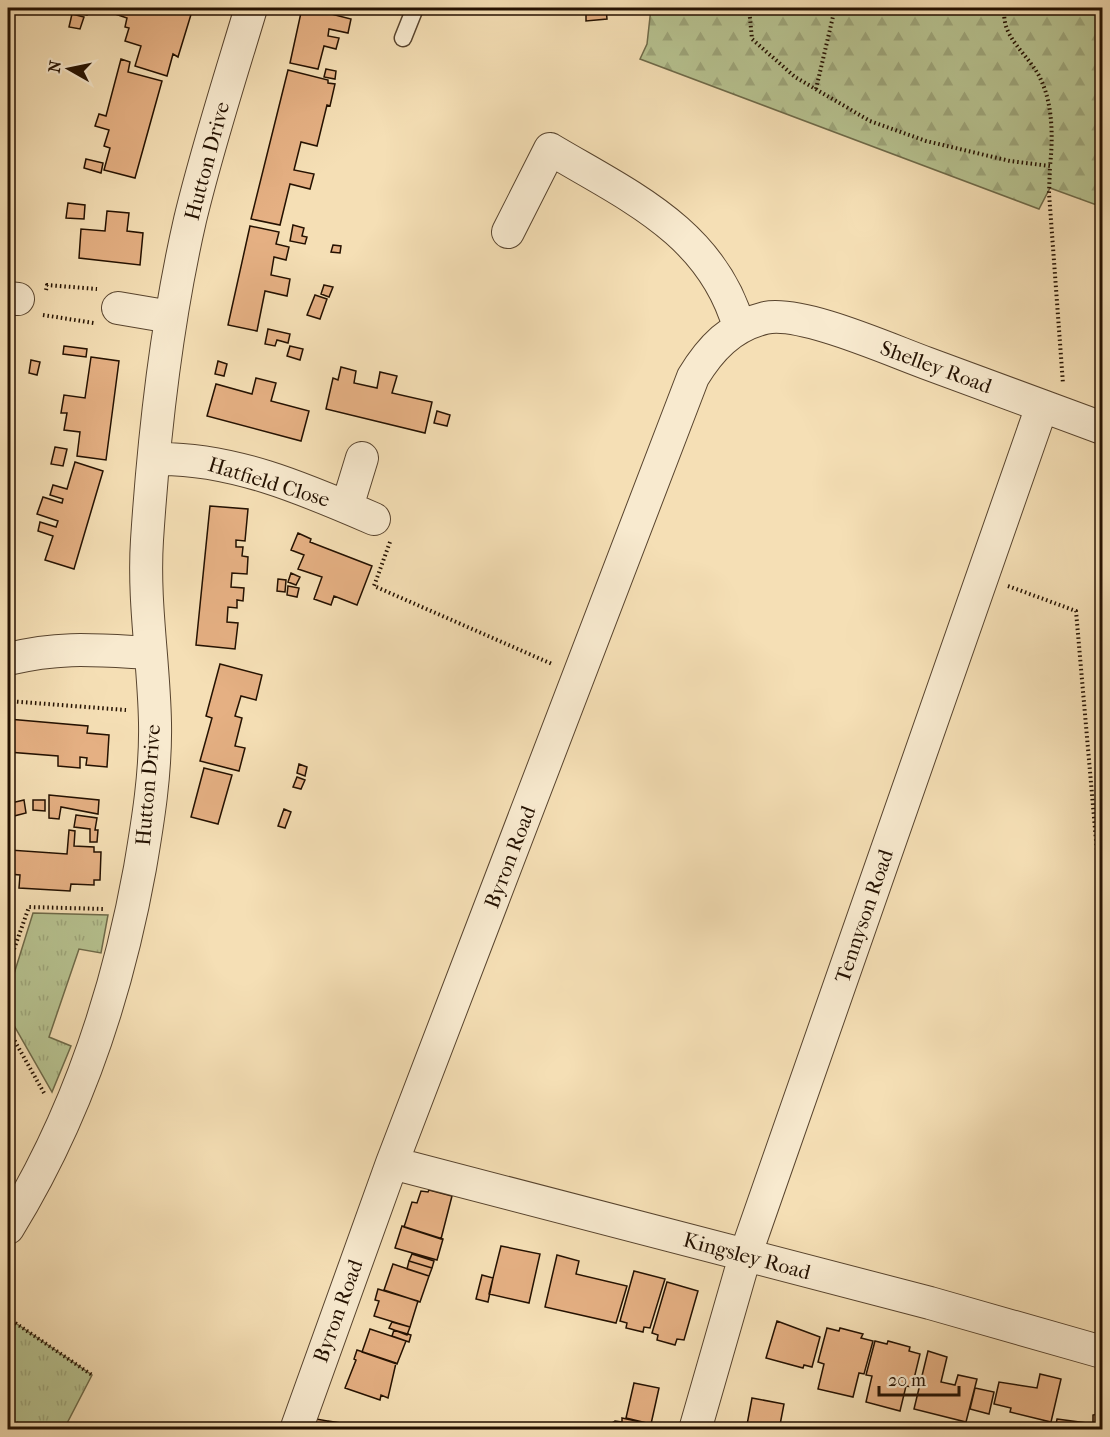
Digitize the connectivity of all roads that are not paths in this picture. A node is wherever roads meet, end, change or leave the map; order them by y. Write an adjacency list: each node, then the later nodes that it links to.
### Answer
1 (251, 8): 6 (street, Hutton Drive)
2 (415, 8): 3 (lane)
3 (403, 38)
4 (508, 232): 7 (street)
5 (114, 308): 6 (street)
6 (171, 317): 11 (street, Hutton Drive)
7 (753, 322): 8 (street, Shelley Road); 14 (street, Byron Road)
8 (1054, 410): 9 (street, Shelley Road); 16 (street, Tennyson Road)
9 (1102, 428)
10 (362, 458): 11 (street, Hatfield Close)
11 (154, 459): 12 (street, Hutton Drive)
12 (150, 653): 13 (street); 15 (street, Hutton Drive)
13 (8, 660)
14 (392, 1162): 16 (street, Kingsley Road); 18 (street, Byron Road)
15 (8, 1228)
16 (745, 1256): 17 (street, Kingsley Road); 19 (street, Tennyson Road)
17 (1102, 1352)
18 (296, 1430)
19 (695, 1430)

